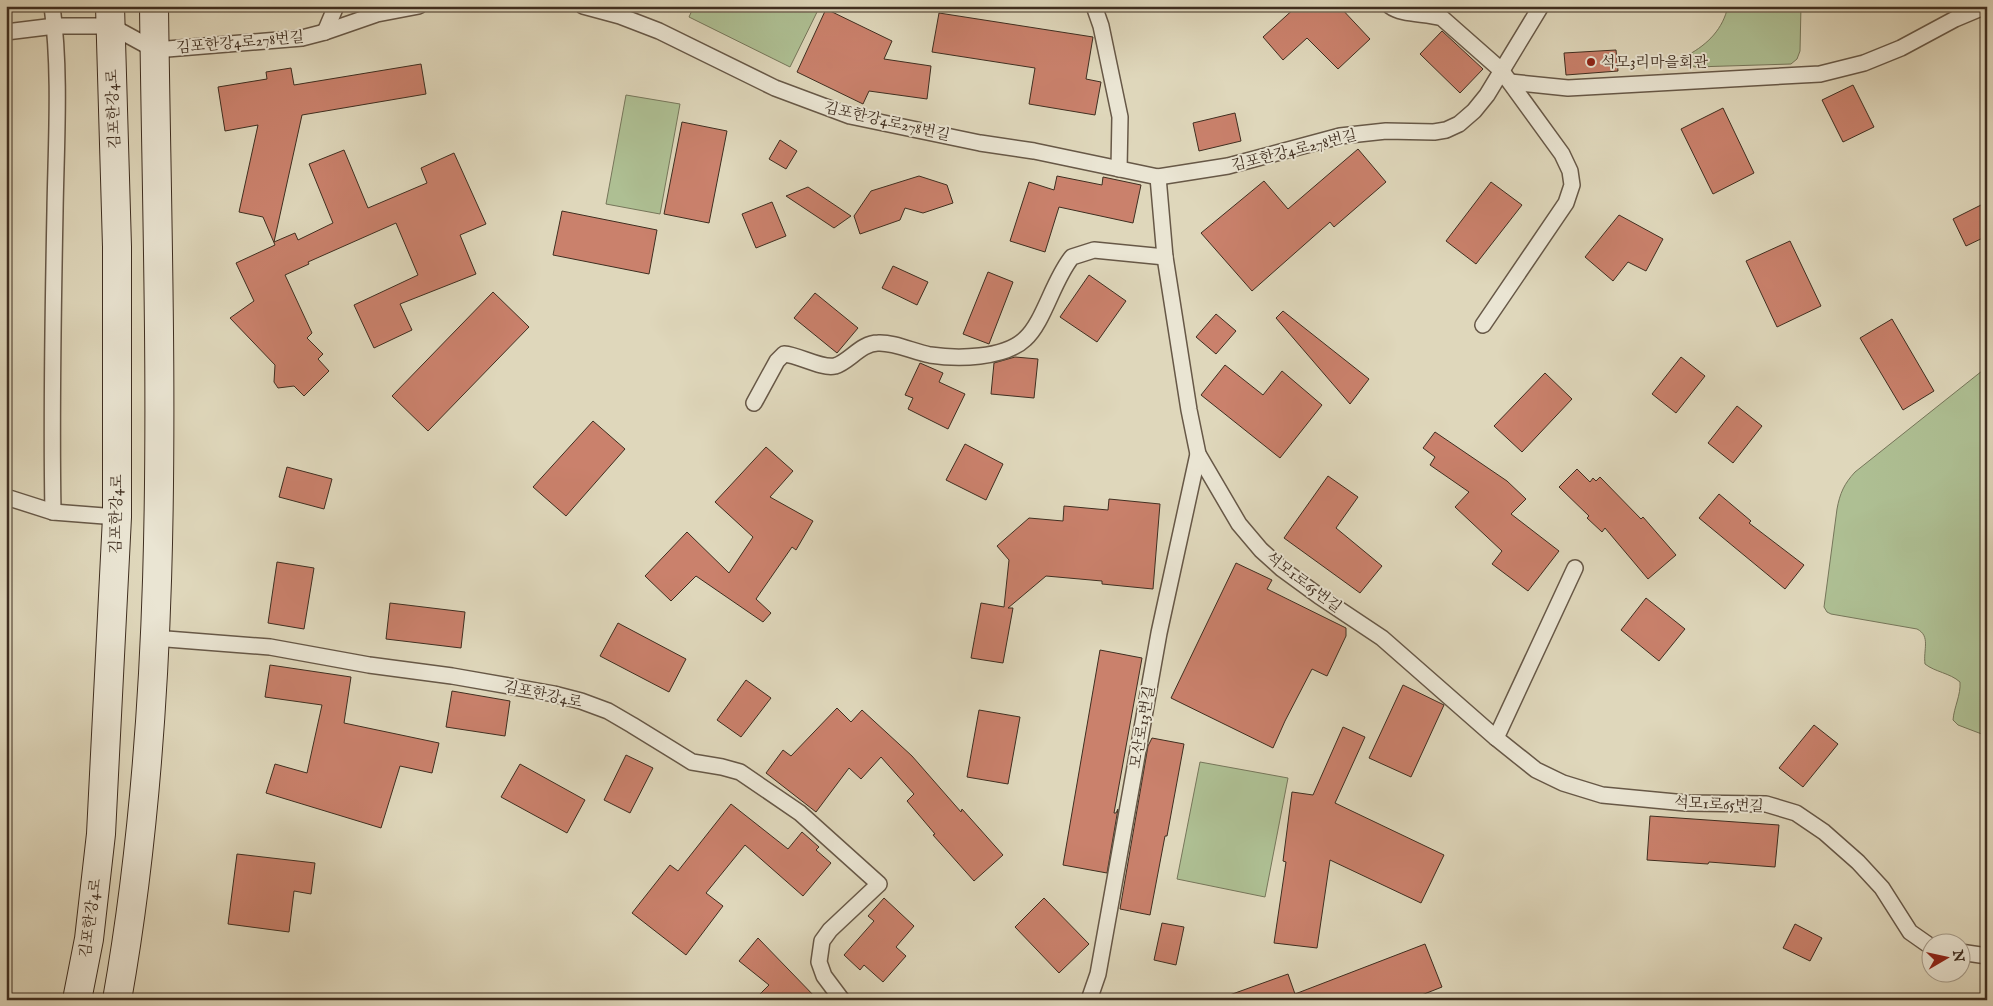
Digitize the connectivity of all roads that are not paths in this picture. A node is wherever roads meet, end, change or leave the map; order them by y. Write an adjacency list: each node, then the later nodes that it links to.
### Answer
1 (52, 6): 11 (lane)
2 (154, 6): 14 (street)
3 (336, 6): 13 (lane, 김포한강4로278번길)
4 (419, 6): 13 (lane, 김포한강4로278번길)
5 (583, 6): 16 (lane, 김포한강4로278번길)
6 (1094, 6): 16 (lane)
7 (1390, 6): 15 (lane)
8 (1542, 6): 15 (lane, 김포한강4로278번길)
9 (1986, 6): 15 (lane)
10 (110, 16): 11 (lane); 14 (lane); 24 (street, 김포한강4로)
11 (55, 26): 12 (lane); 23 (lane)
12 (6, 32)
13 (325, 32): 14 (lane, 김포한강4로278번길)
14 (155, 50): 26 (street)
15 (1506, 76): 17 (lane, 김포한강4로278번길); 19 (lane)
16 (1119, 169): 17 (lane, 김포한강4로278번길)
17 (1158, 177): 18 (lane, 석모1로65번길)
18 (1166, 257): 20 (lane); 21 (lane, 석모1로65번길)
19 (1483, 325)
20 (754, 403)
21 (1198, 454): 27 (lane, 석모1로65번길); 34 (lane, 모산로13번길)
22 (6, 497): 23 (lane)
23 (53, 512): 24 (lane)
24 (117, 517): 31 (street, 김포한강4로)
25 (1574, 568): 27 (lane)
26 (154, 638): 32 (street); 33 (lane, 김포한강4로)
27 (1496, 738): 28 (lane, 석모1로65번길)
28 (1920, 939)
29 (1970, 953): 30 (lane)
30 (1987, 956)
31 (77, 1000)
32 (117, 1000)
33 (842, 1000)
34 (1089, 1000)

